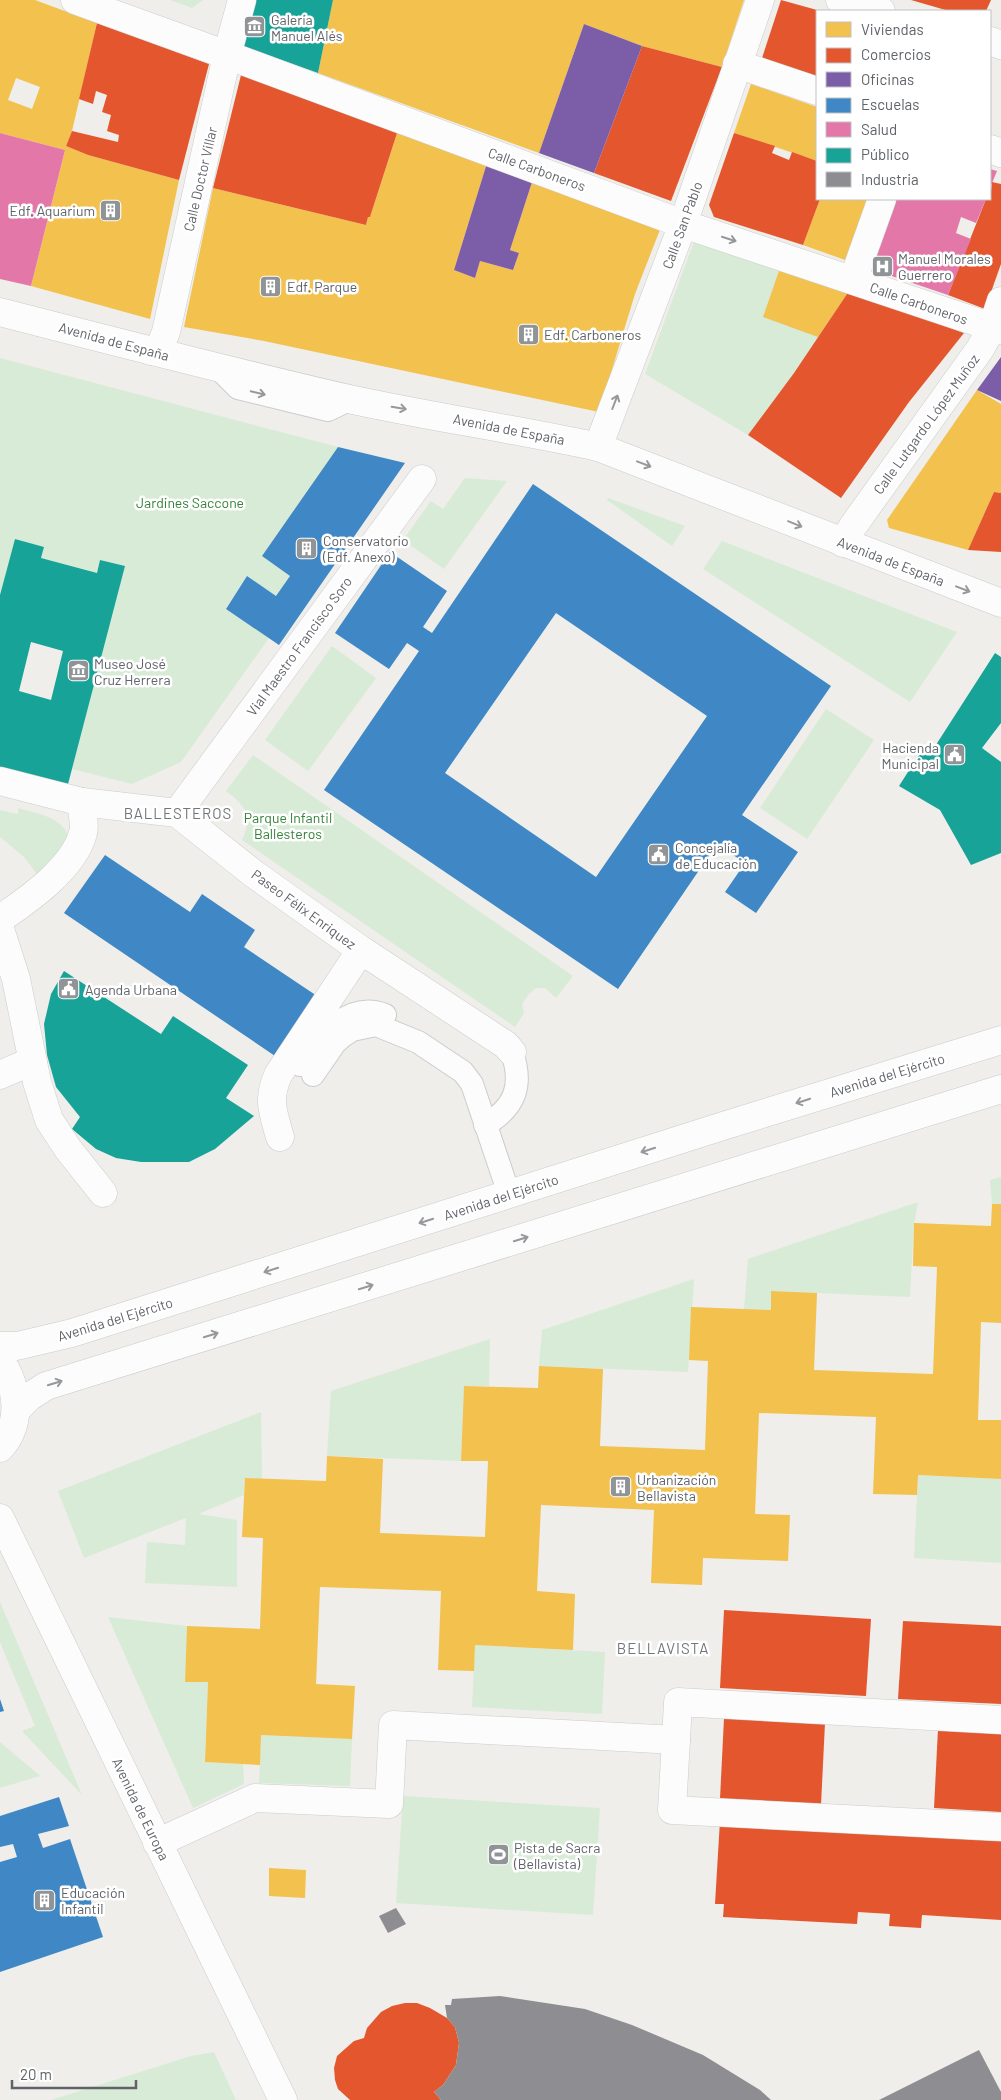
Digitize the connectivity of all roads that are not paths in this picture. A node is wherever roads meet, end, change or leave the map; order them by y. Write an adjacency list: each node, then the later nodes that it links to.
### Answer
1 (75, 0): 6 (street, Calle Carboneros)
2 (242, 0): 6 (street, Calle Doctor Villar)
3 (760, 0): 7 (street, Calle San Pablo)
4 (840, 0): 5 (street)
5 (877, 10)
6 (227, 55): 10 (street, Calle Carboneros); 15 (street, Calle Doctor Villar)
7 (737, 64): 8 (street); 10 (street, Calle San Pablo)
8 (816, 91)
9 (882, 200): 11 (street)
10 (683, 224): 11 (street, Calle Carboneros, one-way to 11); 16 (street, Calle San Pablo, one-way to 10)
11 (853, 280): 14 (street, Calle Carboneros)
12 (1001, 301): 14 (street, Calle Lutgardo López Muñoz)
13 (0, 312): 15 (street, Avenida de España)
14 (996, 329): 18 (street, Calle Lutgardo López Muñoz)
15 (151, 351): 16 (street, Avenida de España, one-way to 16)
16 (598, 448): 18 (street, Avenida de España, one-way to 18)
17 (422, 479): 22 (street, Vial Maestro Francisco Soro)
18 (843, 543): 19 (street, Avenida de España, one-way to 19)
19 (1001, 603)
20 (0, 781): 21 (street)
21 (82, 802): 22 (street); 23 (street)
22 (177, 813): 25 (street, Paseo Félix Enriquez)
23 (0, 919)
24 (0, 929): 28 (street)
25 (361, 950): 27 (street, Paseo Félix Enriquez); 33 (street)
26 (1001, 1040): 35 (street, Avenida del Ejército, one-way to 35)
27 (512, 1052): 32 (lane, Paseo Félix Enriquez)
28 (32, 1061): 30 (street); 34 (street)
29 (307, 1070): 32 (lane)
30 (0, 1075)
31 (1001, 1089): 38 (street, one-way to 31)
32 (485, 1124): 35 (lane)
33 (280, 1137)
34 (103, 1193)
35 (509, 1194): 36 (street, Avenida del Ejército, one-way to 36)
36 (0, 1346)
37 (0, 1360): 38 (street)
38 (16, 1410): 39 (street)
39 (1, 1449)
40 (0, 1518): 44 (street, Avenida de Europa)
41 (1001, 1720): 42 (street)
42 (676, 1740): 43 (street); 44 (street)
43 (1001, 1827)
44 (157, 1843): 45 (street, Avenida de Europa)
45 (283, 2100)

